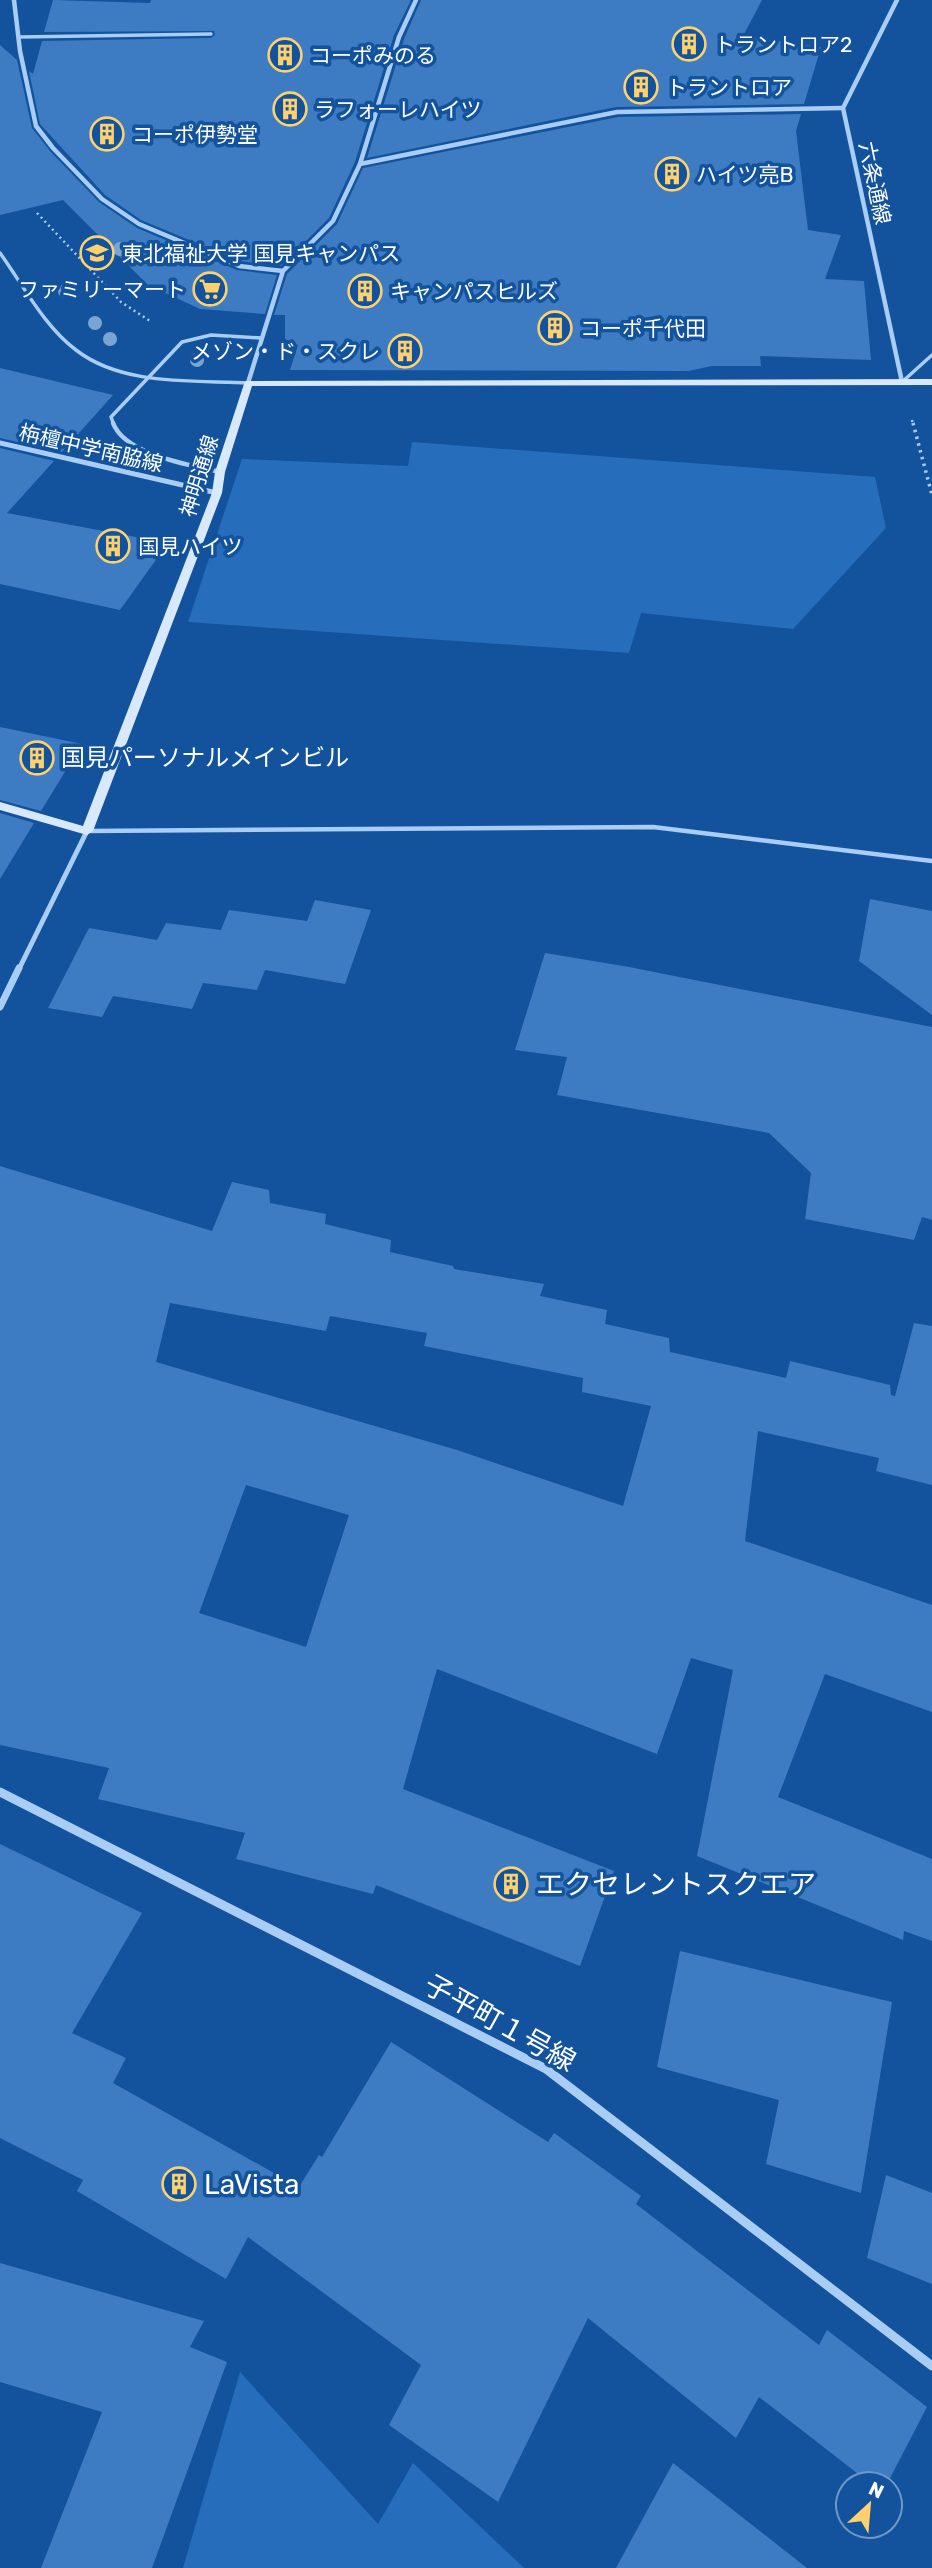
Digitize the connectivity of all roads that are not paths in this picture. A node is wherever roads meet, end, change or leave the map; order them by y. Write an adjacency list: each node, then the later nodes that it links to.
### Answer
1 (14, 0): 5 (street)
2 (416, 0): 7 (street, 神明通線)
3 (897, 0): 6 (street)
4 (211, 34): 5 (lane)
5 (19, 37): 9 (street)
6 (843, 108): 7 (street); 13 (street, 六条通線)
7 (360, 164): 9 (street, 神明通線)
8 (0, 253): 12 (lane)
9 (283, 271): 10 (street, 神明通線)
10 (261, 338): 12 (lane); 15 (street, 神明通線)
11 (932, 355): 13 (lane)
12 (148, 377): 15 (lane); 17 (lane)
13 (902, 382): 14 (street); 15 (street)
14 (932, 382)
15 (248, 383): 17 (street, 神明通線)
16 (0, 443): 18 (street, 栴檀中学南脇線)
17 (220, 472): 18 (street, 神明通線)
18 (216, 492): 20 (street, 神明通線)
19 (0, 806): 20 (street)
20 (87, 831): 21 (lane); 22 (street, 神明通線)
21 (932, 862)
22 (0, 1007)
23 (0, 1792): 24 (street, 子平町１号線)
24 (932, 2366)

